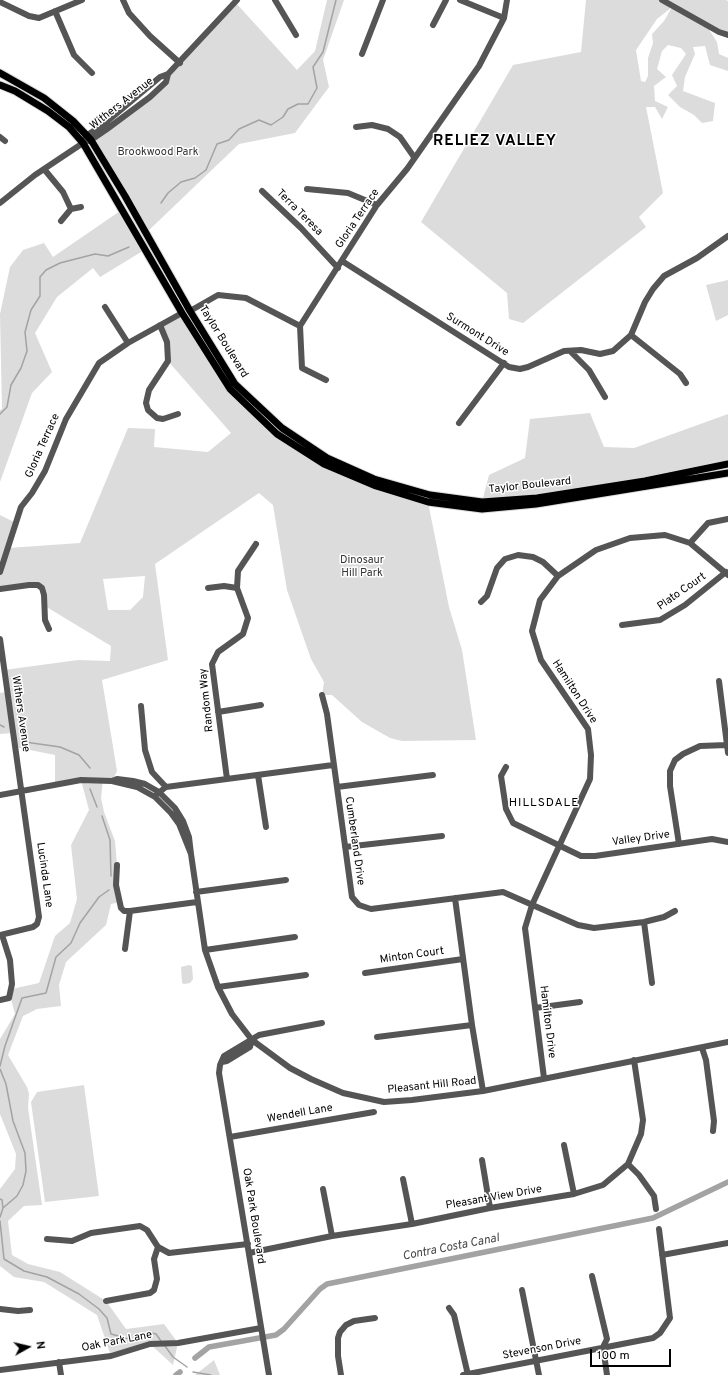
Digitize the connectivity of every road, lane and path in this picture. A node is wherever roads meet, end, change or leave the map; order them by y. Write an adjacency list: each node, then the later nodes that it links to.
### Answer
1 (82, 0): 11 (street)
2 (123, 0): 17 (street)
3 (237, 0): 17 (street, Withers Avenue)
4 (275, 0): 14 (street)
5 (383, 0): 16 (street)
6 (446, 0): 13 (street)
7 (460, 0): 12 (street)
8 (507, 0): 12 (street, Gloria Terrace)
9 (662, 0): 15 (street)
10 (1, 1): 11 (street)
11 (55, 11): 19 (street)
12 (504, 18): 24 (street, Gloria Terrace)
13 (434, 25)
14 (296, 35)
15 (728, 35)
16 (362, 54)
17 (180, 63): 22 (street, Withers Avenue)
18 (0, 73): 22 (main road, Taylor Boulevard)
19 (92, 73)
20 (0, 84): 23 (main road, Taylor Boulevard)
21 (356, 126): 24 (street)
22 (88, 138): 23 (street, Withers Avenue); 37 (main road, Taylor Boulevard)
23 (83, 143): 25 (street, Withers Avenue); 38 (main road, Taylor Boulevard)
24 (414, 157): 29 (street, Gloria Terrace)
25 (44, 169): 28 (street, Withers Avenue); 31 (street)
26 (307, 189): 29 (street)
27 (262, 191): 35 (street, Terra Teresa)
28 (0, 203)
29 (377, 205): 34 (street, Gloria Terrace)
30 (81, 207): 31 (street)
31 (71, 209): 32 (street)
32 (61, 221)
33 (728, 236): 41 (street, Surmont Drive)
34 (342, 261): 35 (street, Gloria Terrace); 44 (street, Surmont Drive)
35 (338, 268): 40 (street, Gloria Terrace)
36 (105, 307): 42 (street)
37 (190, 311): 40 (street); 50 (main road, Taylor Boulevard)
38 (182, 313): 39 (street, Gloria Terrace); 51 (main road, Taylor Boulevard)
39 (160, 326): 42 (street, Gloria Terrace); 48 (street)
40 (300, 326): 45 (street)
41 (631, 335): 43 (street, Surmont Drive); 46 (street)
42 (128, 343): 55 (street, Gloria Terrace)
43 (570, 351): 44 (street, Surmont Drive); 47 (street)
44 (504, 363): 49 (street)
45 (326, 380)
46 (686, 384)
47 (605, 397)
48 (178, 414)
49 (459, 423)
50 (728, 464)
51 (728, 473)
52 (728, 519): 53 (street)
53 (690, 543): 56 (street, Hamilton Drive); 57 (street, Hamilton Drive)
54 (256, 544): 59 (street, Random Way)
55 (0, 572)
56 (727, 573): 62 (street, Plato Court)
57 (558, 576): 61 (street); 86 (street, Hamilton Drive)
58 (208, 588): 59 (street)
59 (237, 588): 69 (street, Random Way)
60 (0, 589): 63 (street)
61 (481, 602)
62 (622, 625)
63 (49, 629)
64 (0, 640): 79 (street, Withers Avenue)
65 (719, 681): 70 (street)
66 (322, 695): 72 (street, Cumberland Drive)
67 (261, 705): 69 (street)
68 (141, 706): 77 (street)
69 (218, 712): 76 (street, Random Way)
70 (727, 745): 71 (street); 85 (street)
71 (728, 753)
72 (334, 765): 75 (street); 78 (street, Cumberland Drive)
73 (506, 767): 86 (street, Valley Drive)
74 (433, 774): 78 (street)
75 (258, 775): 76 (street); 82 (street)
76 (227, 780): 77 (street)
77 (166, 787): 80 (street)
78 (337, 787): 87 (street, Cumberland Drive)
79 (21, 790): 80 (street, Pleasant Hill Road); 81 (street, Pleasant Hill Road); 97 (street, Lucinda Lane)
80 (157, 794): 90 (street, Pleasant Hill Road)
81 (0, 795)
82 (266, 827)
83 (442, 836): 87 (street)
84 (728, 842): 85 (street, Valley Drive)
85 (679, 844): 86 (street, Valley Drive)
86 (558, 846): 93 (street, Hamilton Drive)
87 (345, 847): 91 (street, Cumberland Drive)
88 (117, 864): 95 (street)
89 (286, 880): 90 (street)
90 (196, 892): 92 (street, Pleasant Hill Road)
91 (455, 898): 93 (street, Cumberland Drive); 101 (street)
92 (197, 902): 95 (street); 100 (street, Pleasant Hill Road)
93 (532, 905): 96 (street, Cumberland Drive); 108 (street, Hamilton Drive)
94 (675, 910): 96 (street, Cumberland Drive)
95 (130, 911): 99 (street)
96 (644, 922): 104 (street)
97 (1, 935): 106 (street)
98 (295, 937): 100 (street)
99 (125, 949)
100 (205, 950): 105 (street, Pleasant Hill Road)
101 (463, 960): 102 (street, Minton Court); 110 (street)
102 (364, 973)
103 (306, 975): 105 (street)
104 (652, 983)
105 (218, 987): 112 (street, Pleasant Hill Road)
106 (0, 1000)
107 (580, 1002): 108 (street)
108 (535, 1008): 116 (street, Hamilton Drive)
109 (322, 1023): 112 (street)
110 (472, 1025): 111 (street); 117 (street)
111 (377, 1037)
112 (252, 1040): 117 (street, Pleasant Hill Road); 120 (street, Oak Park Boulevard)
113 (728, 1042): 114 (street, Pleasant Hill Road)
114 (702, 1048): 115 (street, Pleasant Hill Road); 119 (street)
115 (634, 1060): 116 (street, Pleasant Hill Road); 123 (street, Pleasant View Drive)
116 (544, 1078): 117 (street, Pleasant Hill Road)
117 (483, 1091)
118 (374, 1112): 120 (street, Wendell Lane)
119 (713, 1131)
120 (230, 1136): 134 (street, Oak Park Boulevard)
121 (564, 1145): 126 (street)
122 (482, 1160): 127 (street)
123 (628, 1164): 126 (street, Pleasant View Drive); 128 (street)
124 (403, 1179): 129 (street)
125 (323, 1189): 131 (street)
126 (574, 1194): 127 (street, Pleasant View Drive)
127 (490, 1208): 129 (street, Pleasant View Drive)
128 (656, 1209)
129 (412, 1224): 131 (street, Pleasant View Drive)
130 (659, 1229): 137 (street, Stevenson Drive)
131 (332, 1236): 136 (street, Pleasant View Drive)
132 (47, 1239): 135 (street)
133 (728, 1243): 137 (street)
134 (248, 1244): 135 (street); 136 (street, Oak Park Boulevard)
135 (158, 1247): 140 (street)
136 (249, 1252): 145 (street, Oak Park Boulevard)
137 (662, 1255): 146 (street, Stevenson Drive)
138 (592, 1276): 146 (street)
139 (522, 1290): 147 (street)
140 (106, 1301)
141 (449, 1308): 153 (street)
142 (0, 1309): 143 (street)
143 (30, 1310)
144 (375, 1318): 152 (street)
145 (262, 1331): 148 (street, Oak Park Lane); 151 (street, Oak Park Boulevard)
146 (602, 1347): 147 (street, Stevenson Drive); 155 (street)
147 (537, 1360): 153 (street, Stevenson Drive); 154 (street)
148 (59, 1362): 149 (street, Oak Park Lane); 150 (street)
149 (0, 1370)
150 (61, 1375)
151 (269, 1375)
152 (341, 1375)
153 (466, 1375)
154 (539, 1375)
155 (607, 1375)

